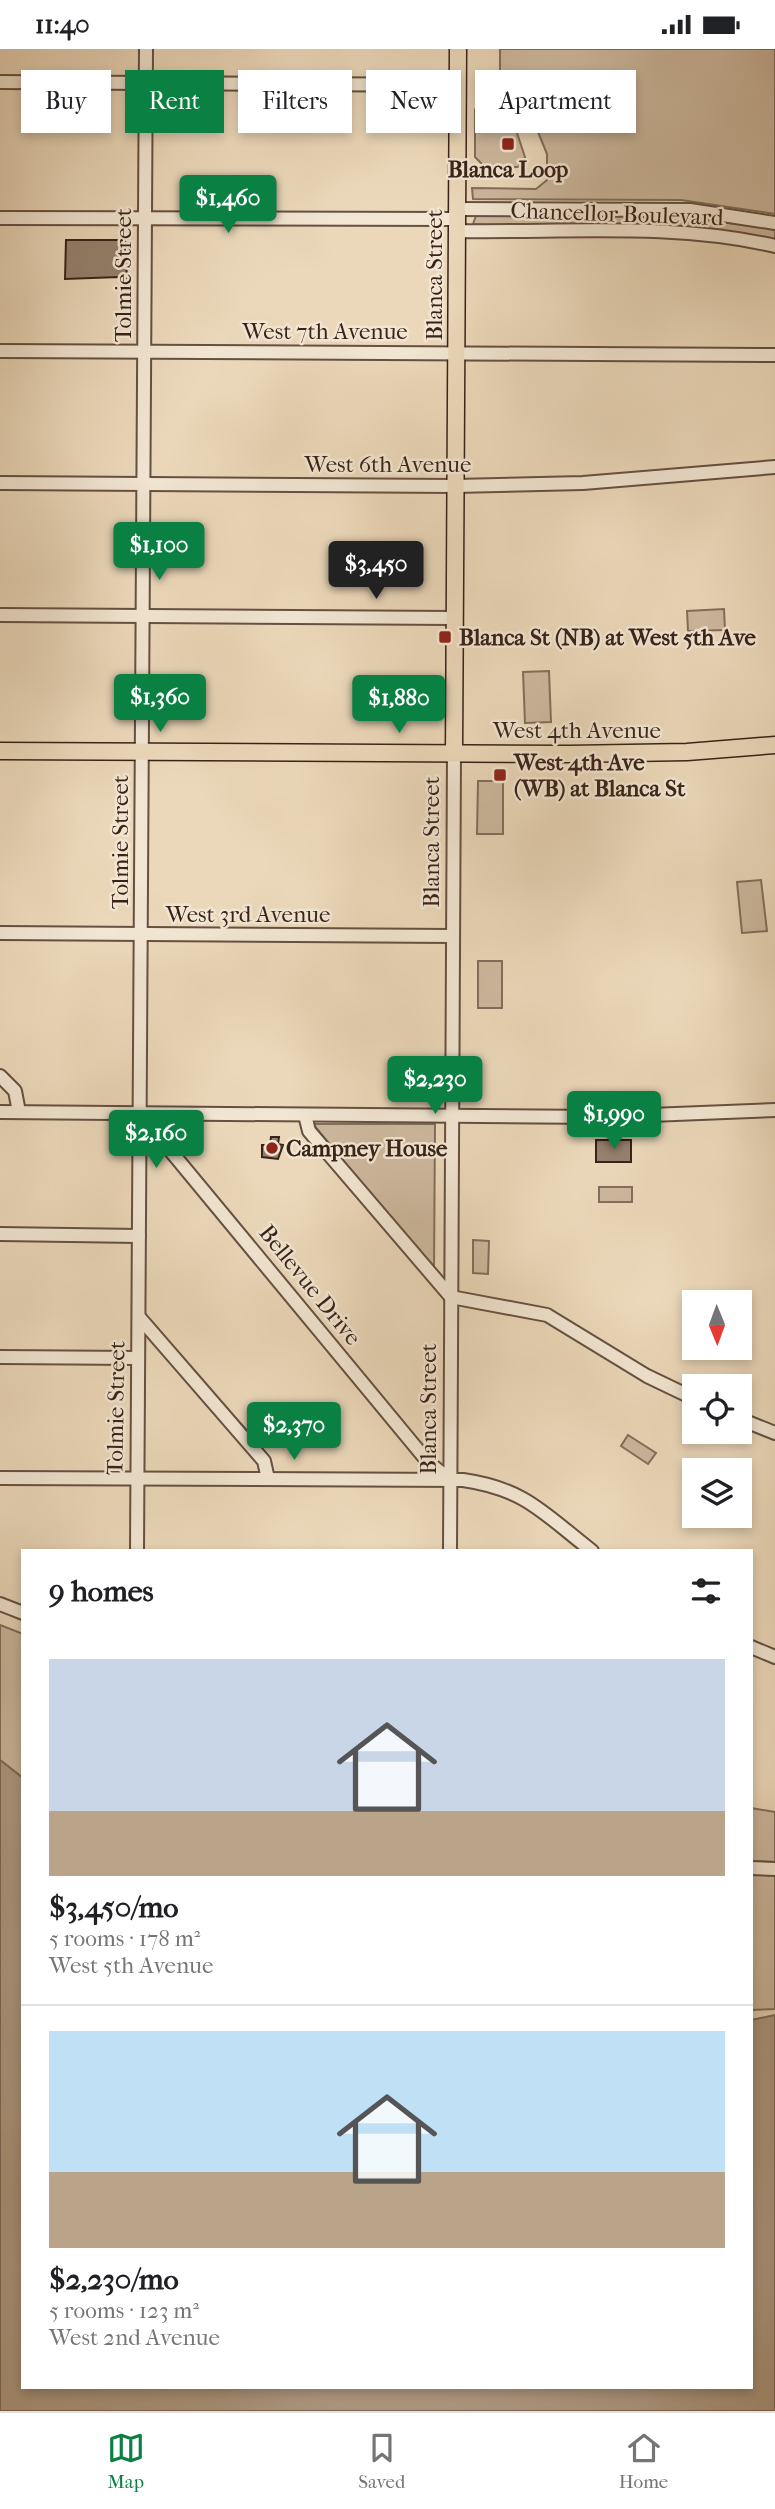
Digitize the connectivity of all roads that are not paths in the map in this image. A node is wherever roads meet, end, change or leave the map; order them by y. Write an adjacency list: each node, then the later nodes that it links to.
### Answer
1 (146, 49): 3 (street, Tolmie Street)
2 (458, 49): 4 (main road, Blanca Street)
3 (146, 70)
4 (457, 70)
5 (0, 82): 6 (street)
6 (125, 83)
7 (224, 84): 8 (street)
8 (366, 84)
9 (146, 133): 12 (street, Tolmie Street)
10 (457, 133): 13 (main road, Blanca Street)
11 (0, 218): 12 (street)
12 (145, 218): 13 (street); 17 (street, Tolmie Street)
13 (457, 220): 14 (street, Chancellor Boulevard); 15 (street, Chancellor Boulevard); 18 (main road, Blanca Street)
14 (775, 223)
15 (775, 246)
16 (0, 351): 17 (street, West 7th Avenue)
17 (144, 351): 18 (street, West 7th Avenue); 22 (street, Tolmie Street)
18 (456, 353): 19 (street, West 7th Avenue); 23 (main road, Blanca Street)
19 (775, 355)
20 (775, 467): 23 (street, West 6th Avenue)
21 (0, 483): 22 (street, West 6th Avenue)
22 (143, 484): 23 (street, West 6th Avenue); 25 (street, Tolmie Street)
23 (455, 486): 26 (main road, Blanca Street)
24 (0, 615): 25 (street)
25 (142, 616): 26 (street); 29 (street, Tolmie Street)
26 (454, 618): 30 (main road, Blanca Street)
27 (775, 745): 30 (main road, West 4th Avenue)
28 (0, 751): 29 (main road, West 4th Avenue)
29 (142, 753): 30 (main road, West 4th Avenue); 32 (street, Tolmie Street)
30 (454, 753): 33 (street, Blanca Street)
31 (0, 933): 32 (street, West 3rd Avenue)
32 (141, 934): 33 (street, West 3rd Avenue); 38 (street, Tolmie Street)
33 (453, 936): 40 (street, Blanca Street)
34 (0, 1076): 37 (street)
35 (775, 1110): 40 (street)
36 (0, 1112): 37 (street)
37 (19, 1112): 38 (street)
38 (140, 1114): 39 (street); 42 (street, Tolmie Street); 53 (street, Bellevue Drive)
39 (305, 1115): 40 (street); 43 (street)
40 (452, 1115): 43 (street, Blanca Street)
41 (0, 1234): 42 (street)
42 (139, 1235): 44 (street, Tolmie Street)
43 (451, 1297): 47 (street); 53 (street, Blanca Street)
44 (139, 1317): 46 (street, Tolmie Street); 52 (street)
45 (0, 1357): 46 (street)
46 (137, 1358): 51 (street, Tolmie Street)
47 (682, 1393)
48 (752, 1424): 49 (street)
49 (775, 1433)
50 (0, 1478): 51 (street)
51 (137, 1479): 52 (street); 54 (street, Tolmie Street)
52 (268, 1479): 53 (street)
53 (450, 1480): 55 (street, Blanca Street); 56 (street)
54 (136, 1549)
55 (450, 1549)
56 (589, 1549)
57 (0, 1604): 58 (street)
58 (21, 1612)
59 (753, 1648): 60 (street)
60 (775, 1657)
61 (753, 1868): 62 (street)
62 (775, 1869)

